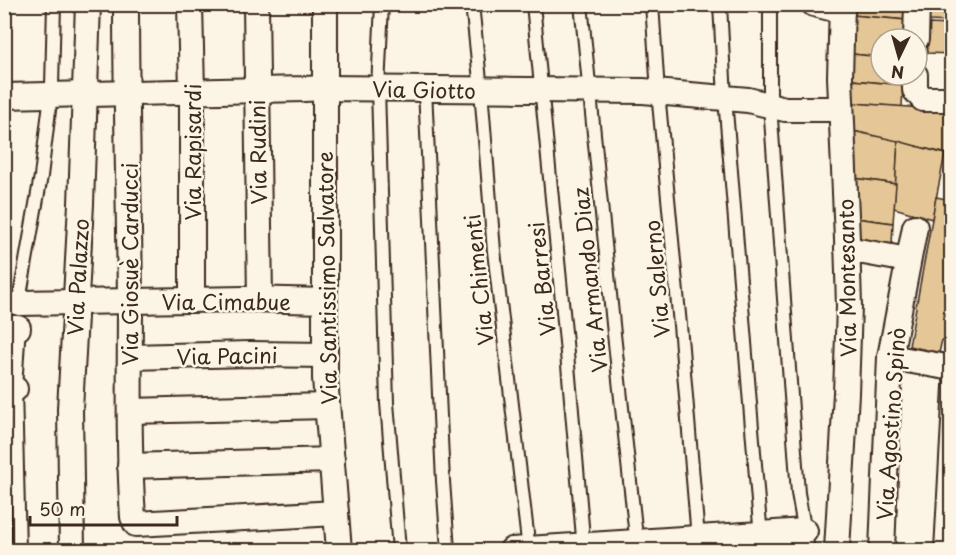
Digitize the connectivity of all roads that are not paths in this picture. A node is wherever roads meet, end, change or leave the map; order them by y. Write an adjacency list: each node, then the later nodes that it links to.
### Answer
1 (54, 4): 31 (lane)
2 (88, 4): 29 (street, Via Palazzo)
3 (126, 4): 28 (street, Via Giosuè Carducci)
4 (190, 4): 26 (street, Via Rapisardi)
5 (256, 4): 22 (street, Via Rudini)
6 (325, 4): 19 (street, Via Santissimo Salvatore)
7 (382, 4): 20 (lane)
8 (472, 4): 23 (lane, Via Chimenti)
9 (533, 4): 24 (lane, Via Barresi)
10 (581, 4): 25 (lane, Via Armando Diaz)
11 (651, 4): 27 (lane, Via Salerno)
12 (720, 4): 32 (lane)
13 (771, 4): 34 (lane)
14 (814, 4): 16 (street)
15 (917, 4): 17 (street)
16 (842, 8): 35 (street, Via Montesanto)
17 (916, 27)
18 (915, 87): 33 (street)
19 (324, 88): 20 (street, Via Giotto); 22 (street, Via Giotto); 42 (street, Via Santissimo Salvatore)
20 (378, 88): 21 (street, Via Giotto); 64 (lane)
21 (425, 89): 23 (street, Via Giotto); 65 (lane)
22 (256, 90): 26 (street, Via Giotto); 39 (street, Via Rudini)
23 (481, 90): 24 (street, Via Giotto); 66 (lane, Via Chimenti)
24 (541, 90): 25 (street, Via Giotto); 60 (lane, Via Barresi)
25 (590, 91): 27 (street, Via Giotto); 59 (lane, Via Armando Diaz)
26 (192, 92): 28 (street, Via Giotto); 40 (street, Via Rapisardi)
27 (658, 92): 32 (street, Via Giotto); 58 (lane, Via Salerno)
28 (126, 94): 29 (street, Via Giotto); 41 (street, Via Giosuè Carducci)
29 (84, 95): 31 (street, Via Giotto); 43 (street, Via Palazzo)
30 (4, 96): 31 (street, Via Giotto)
31 (51, 96): 44 (lane)
32 (725, 98): 34 (street, Via Giotto); 57 (lane)
33 (951, 99)
34 (770, 105): 35 (street, Via Giotto); 56 (lane)
35 (841, 108): 37 (street, Via Montesanto)
36 (915, 227): 38 (street, Via Agostino Spinò)
37 (848, 249): 38 (street); 67 (street, Via Montesanto)
38 (908, 260): 48 (street, Via Agostino Spinò)
39 (260, 299): 40 (street, Via Cimabue); 42 (street, Via Cimabue)
40 (192, 300): 41 (street, Via Cimabue)
41 (130, 301): 43 (street, Via Cimabue); 47 (street, Via Giosuè Carducci)
42 (325, 301): 46 (street, Via Santissimo Salvatore)
43 (76, 302): 44 (street, Via Cimabue); 62 (street, Via Palazzo)
44 (20, 303): 45 (lane)
45 (11, 328): 50 (lane)
46 (325, 355): 47 (street, Via Pacini); 51 (street, Via Santissimo Salvatore)
47 (130, 357): 52 (street, Via Giosuè Carducci)
48 (890, 357): 49 (street); 68 (street, Via Agostino Spinò)
49 (951, 368): 69 (lane)
50 (10, 389): 61 (lane)
51 (327, 406): 52 (street); 53 (street, Via Santissimo Salvatore)
52 (130, 411): 54 (street, Via Giosuè Carducci)
53 (332, 460): 54 (street); 55 (street, Via Santissimo Salvatore)
54 (130, 466): 55 (street, Via Giosuè Carducci)
55 (336, 513): 63 (street, Via Santissimo Salvatore)
56 (806, 541): 57 (street)
57 (762, 542): 58 (street)
58 (698, 544): 59 (street)
59 (637, 547): 60 (street)
60 (584, 548): 66 (street)
61 (19, 550)
62 (72, 550)
63 (339, 550)
64 (399, 550)
65 (448, 550)
66 (523, 550)
67 (837, 550)
68 (882, 550)
69 (941, 550)

